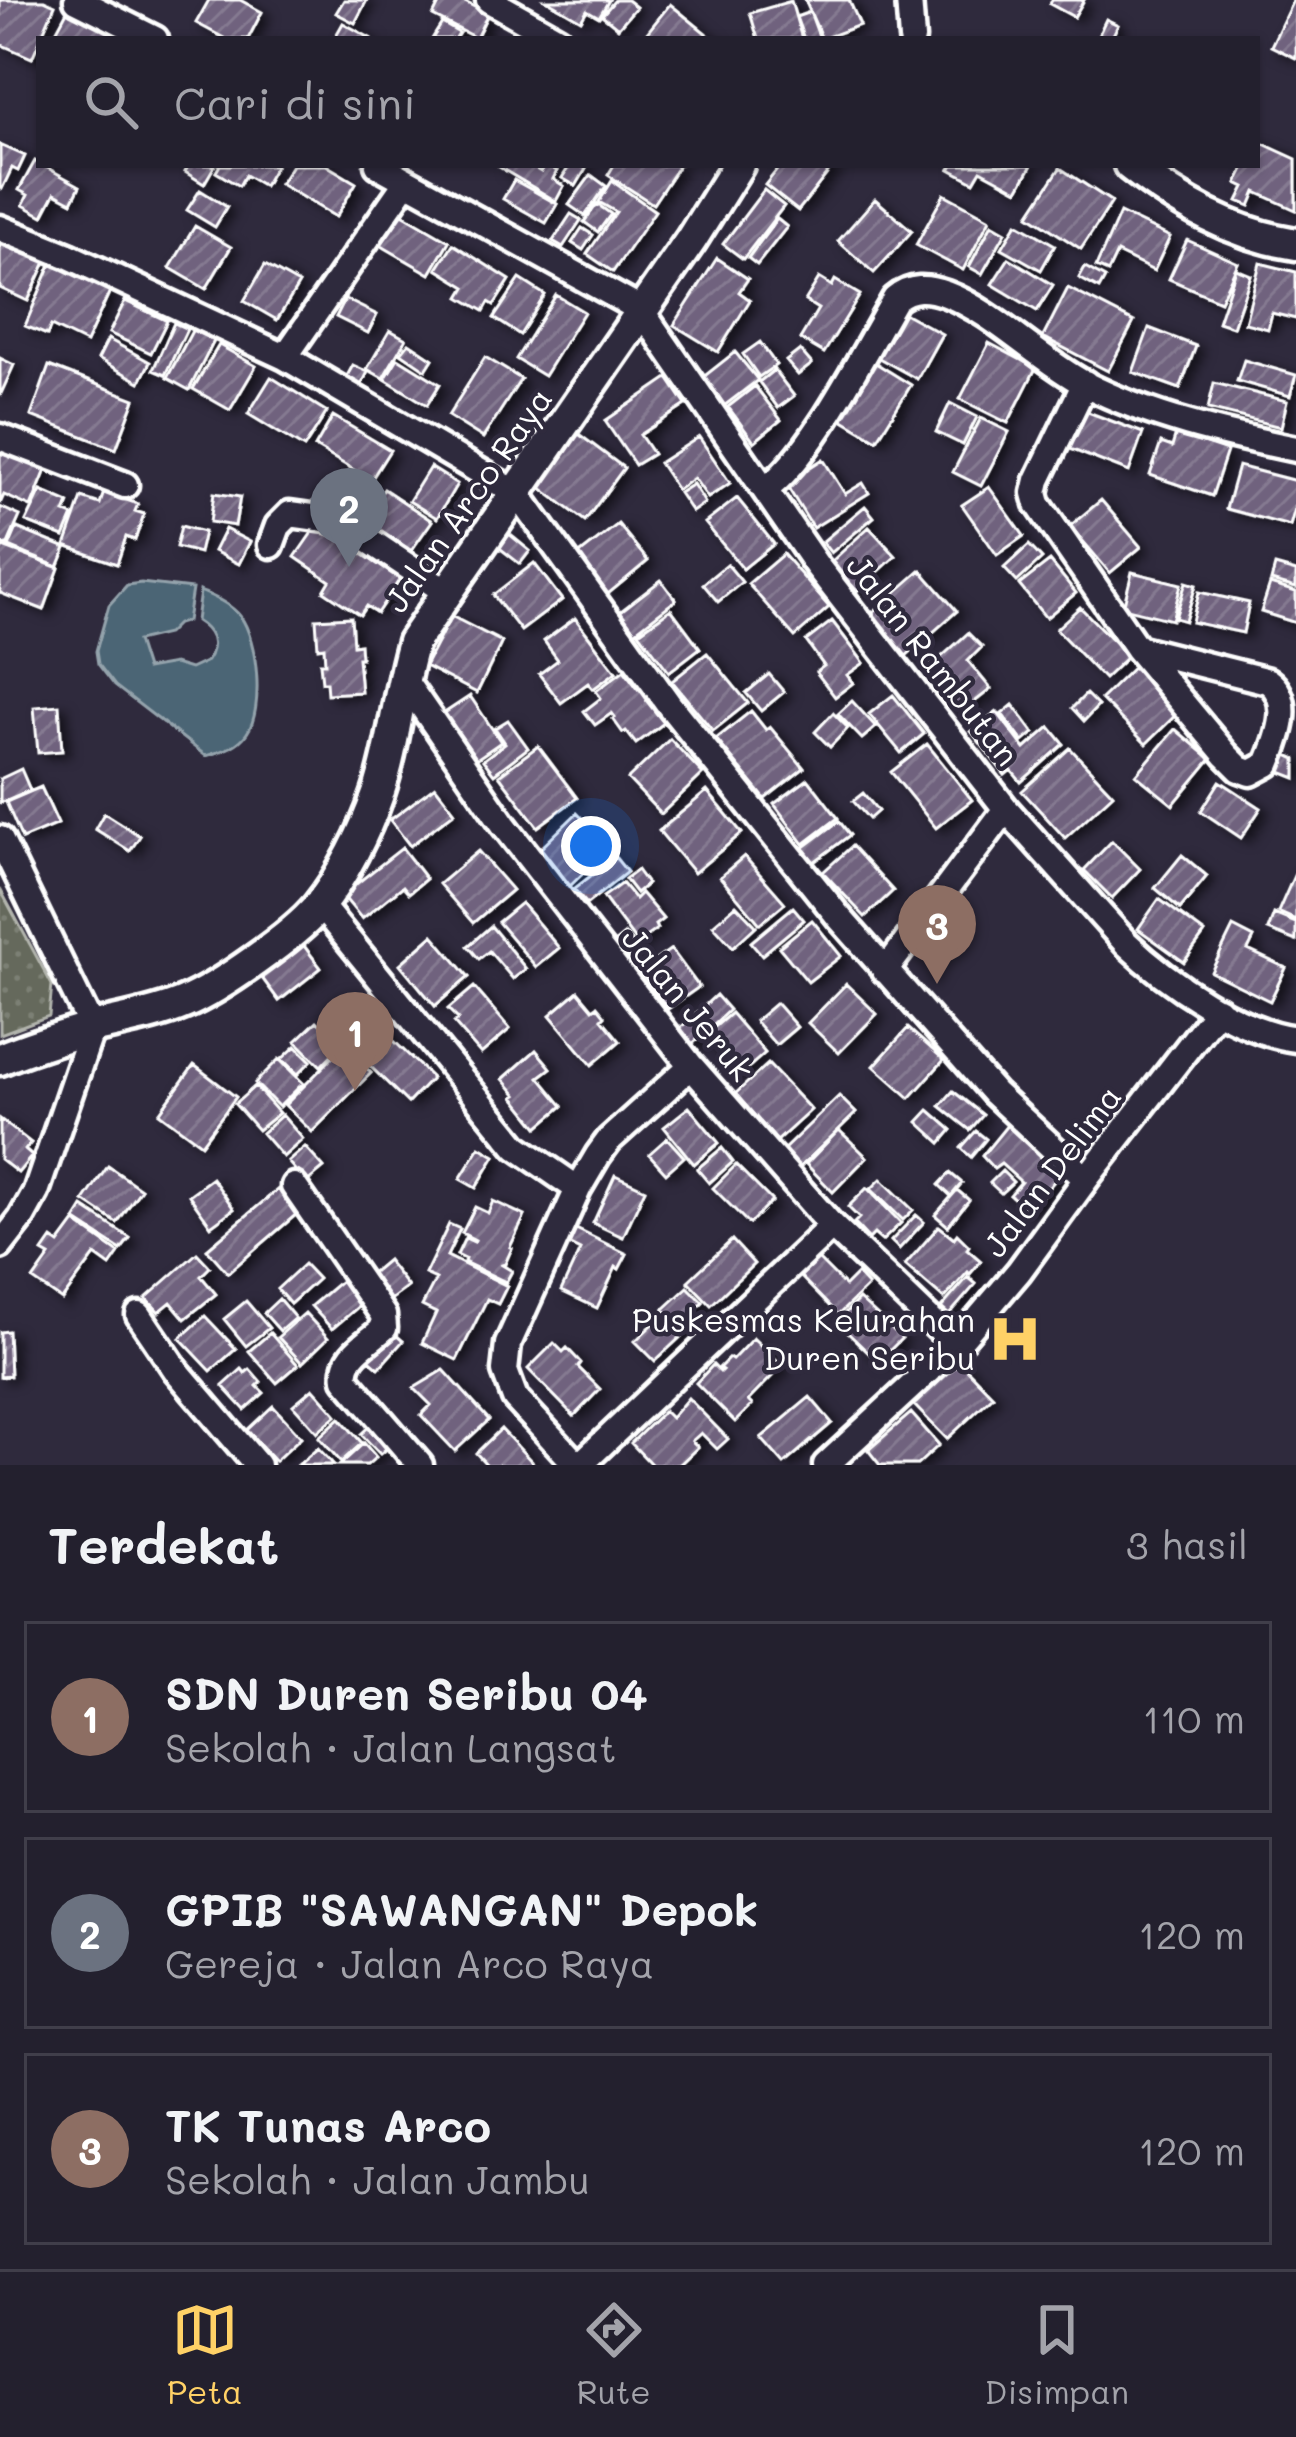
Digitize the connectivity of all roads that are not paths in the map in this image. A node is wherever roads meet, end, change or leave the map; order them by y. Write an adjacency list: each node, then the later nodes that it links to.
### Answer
1 (77, 0): 4 (street)
2 (489, 0): 5 (street)
3 (909, 0): 6 (street)
4 (149, 36)
5 (553, 36)
6 (912, 36)
7 (383, 168): 10 (street)
8 (737, 168): 13 (main road, Jalan Arco Raya)
9 (1134, 168): 12 (main road)
10 (407, 181): 13 (street); 14 (street)
11 (0, 229): 14 (street)
12 (1296, 244)
13 (641, 310): 19 (street, Jalan Rambutan); 20 (main road, Jalan Arco Raya)
14 (285, 357): 20 (street)
15 (1085, 383): 17 (street); 19 (street); 23 (street)
16 (0, 436): 18 (street)
17 (1296, 449)
18 (125, 484)
19 (765, 490): 25 (street, Jalan Rambutan)
20 (518, 494): 22 (main road, Jalan Arco Raya); 28 (street)
21 (271, 544): 22 (street)
22 (446, 592): 24 (main road, Jalan Arco Raya)
23 (1137, 648): 23 (street)
24 (402, 676): 27 (main road, Jalan Arco Raya); 33 (street, Jalan Jeruk)
25 (1006, 808): 28 (street); 29 (street, Jalan Rambutan)
26 (0, 839): 30 (street)
27 (320, 904): 30 (main road, Jalan Arco Raya); 36 (street)
28 (884, 971): 34 (street)
29 (1218, 1009): 31 (street, Jalan Rambutan); 34 (street, Jalan Delima)
30 (92, 1028): 32 (main road, Jalan Arco Raya); 38 (street)
31 (1296, 1039)
32 (0, 1058)
33 (692, 1066): 36 (street); 37 (street, Jalan Jeruk)
34 (1086, 1179): 40 (street, Jalan Delima)
35 (294, 1186): 42 (street)
36 (578, 1189): 43 (street)
37 (832, 1226): 40 (street, Jalan Jeruk); 43 (street)
38 (0, 1246)
39 (139, 1316): 41 (street)
40 (956, 1345): 44 (street, Jalan Delima)
41 (257, 1465)
42 (420, 1465)
43 (579, 1465)
44 (826, 1465)

